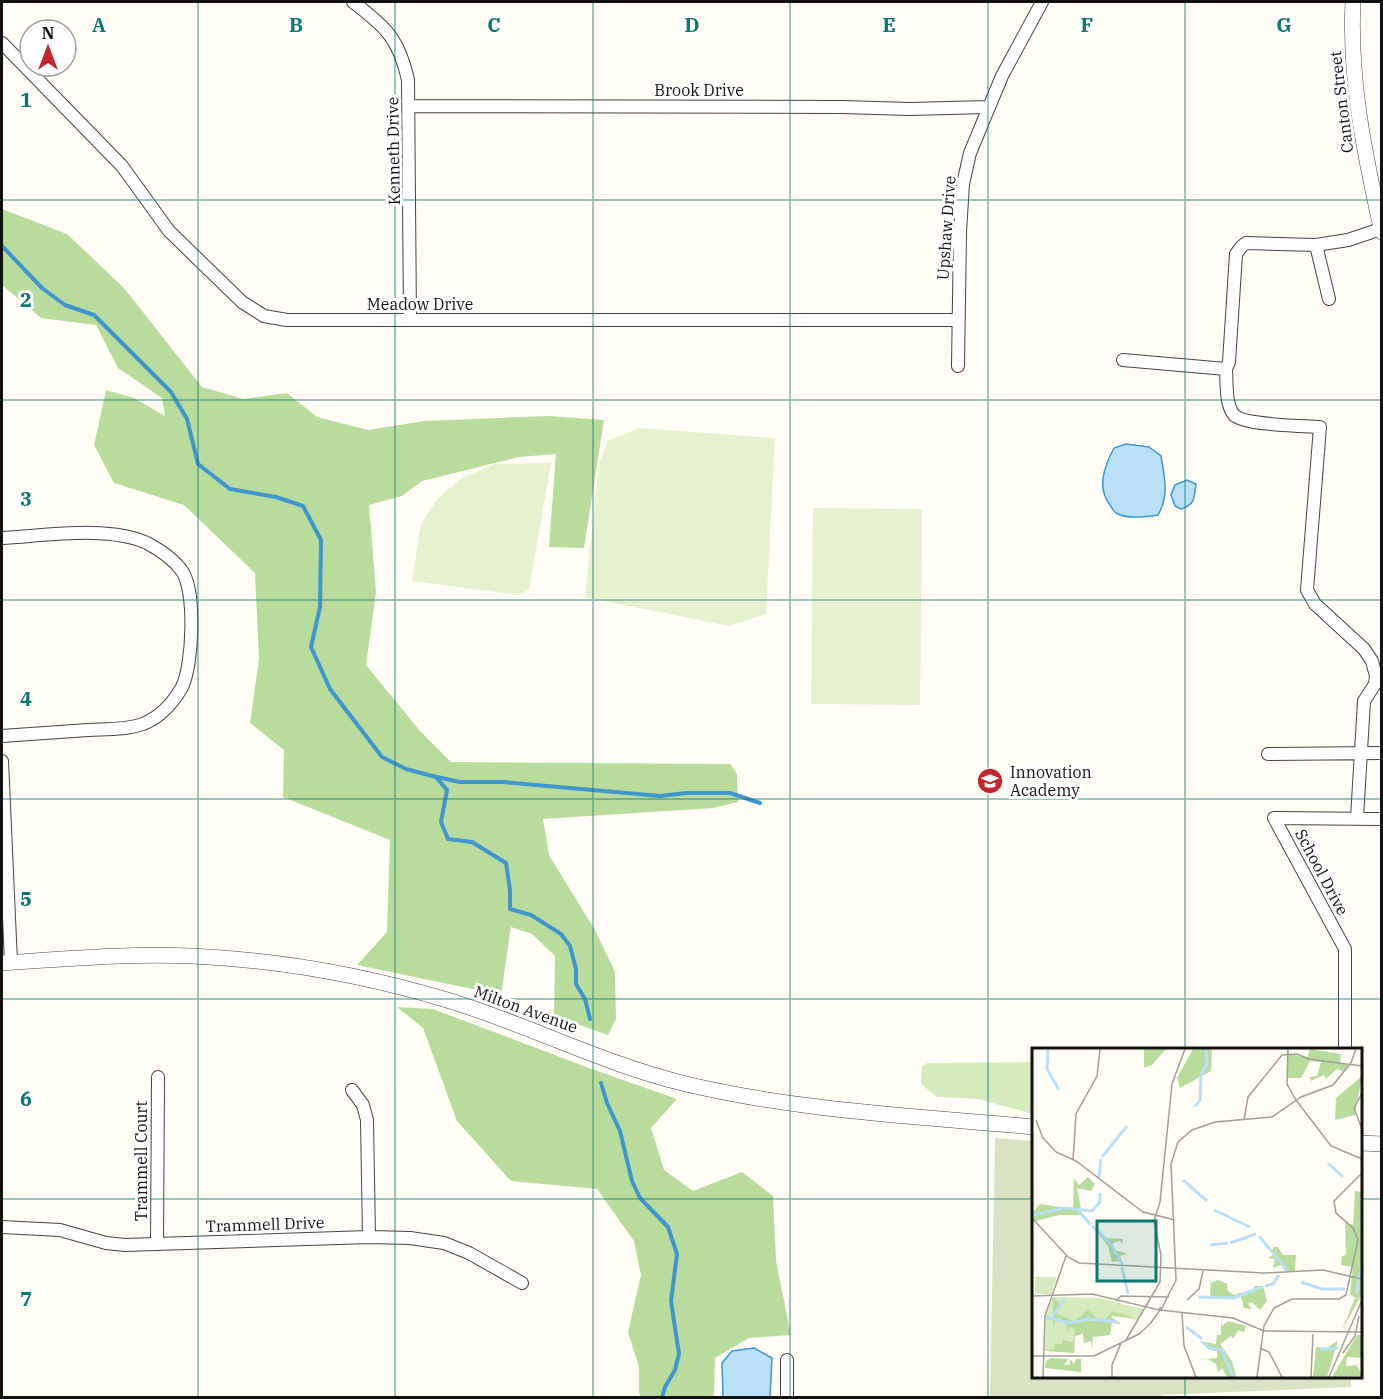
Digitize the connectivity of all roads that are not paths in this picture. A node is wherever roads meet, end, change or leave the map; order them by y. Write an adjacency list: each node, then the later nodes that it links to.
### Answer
1 (353, 2): 5 (street, Kenneth Drive)
2 (1042, 2): 6 (street, Upshaw Drive)
3 (1353, 2): 7 (street, Canton Street)
4 (2, 43): 10 (street, Meadow Drive)
5 (409, 106): 6 (street, Brook Drive); 10 (street, Kenneth Drive)
6 (988, 107): 11 (street, Upshaw Drive)
7 (1381, 230): 8 (street)
8 (1316, 245): 9 (street); 14 (street)
9 (1329, 299)
10 (410, 320): 11 (street, Meadow Drive)
11 (958, 320): 13 (street, Upshaw Drive)
12 (1123, 360): 14 (street)
13 (958, 366)
14 (1226, 369): 16 (street)
15 (2, 538): 17 (street)
16 (1376, 693): 20 (street)
17 (2, 736)
18 (1382, 753): 20 (street)
19 (1268, 754): 20 (street)
20 (1361, 754): 22 (street)
21 (2, 761): 24 (street)
22 (1357, 818): 23 (street, School Drive); 25 (street, School Drive)
23 (1382, 819)
24 (6, 963): 28 (street, Milton Avenue)
25 (1345, 1048)
26 (158, 1077): 33 (street, Trammell Court)
27 (352, 1090): 32 (street)
28 (1032, 1127)
29 (1362, 1143): 30 (street)
30 (1382, 1144)
31 (2, 1227): 33 (street, Trammell Drive)
32 (369, 1237): 33 (street, Trammell Drive); 34 (street, Trammell Drive)
33 (158, 1244)
34 (522, 1282)
35 (787, 1360): 36 (street)
36 (787, 1398)

